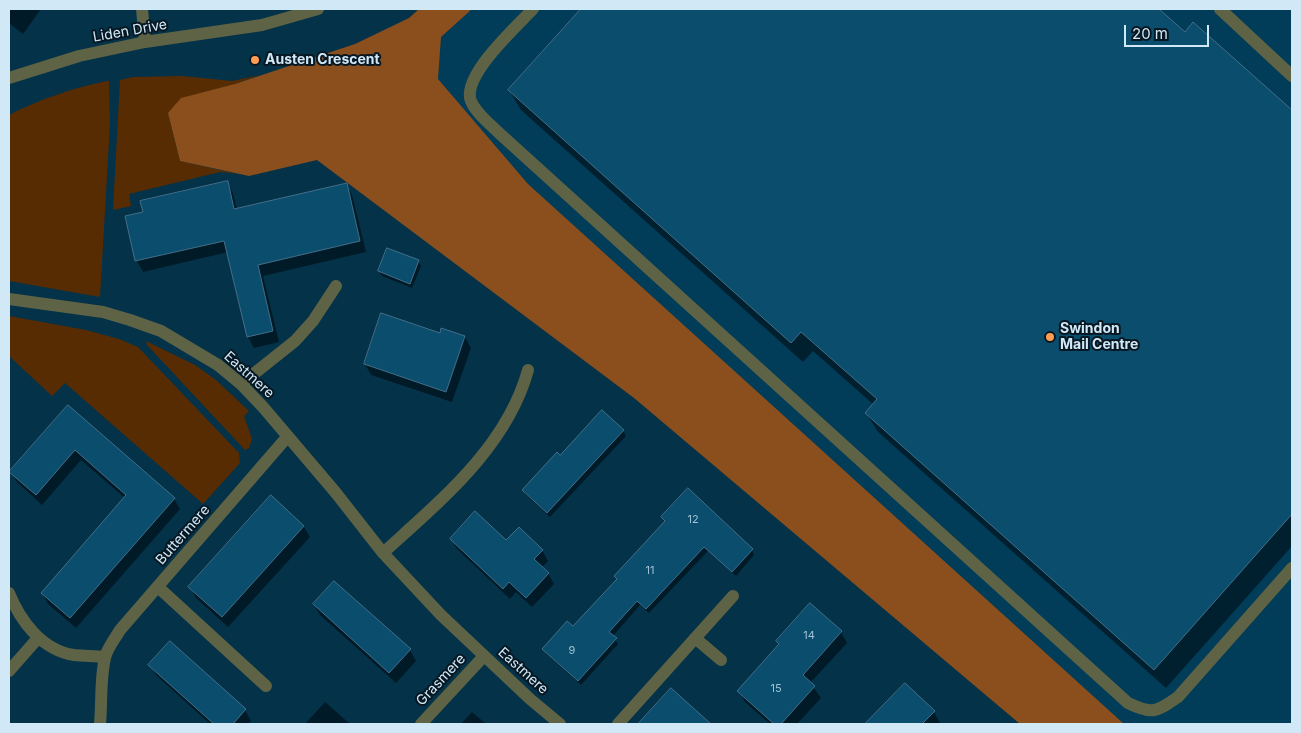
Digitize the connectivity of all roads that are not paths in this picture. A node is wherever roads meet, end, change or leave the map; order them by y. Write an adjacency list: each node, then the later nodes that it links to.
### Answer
1 (142, 9): 5 (street)
2 (318, 9): 5 (street, Liden Drive)
3 (533, 9): 14 (street)
4 (1220, 9): 6 (street)
5 (145, 42): 7 (street, Liden Drive)
6 (1292, 76)
7 (9, 78)
8 (336, 286): 11 (street)
9 (9, 299): 11 (street, Eastmere)
10 (528, 370): 13 (street)
11 (241, 384): 12 (street, Eastmere)
12 (288, 436): 13 (street, Eastmere); 15 (street, Buttermere)
13 (384, 553): 20 (street, Eastmere)
14 (1292, 568)
15 (158, 587): 21 (street, Buttermere); 24 (street)
16 (9, 593): 18 (street)
17 (733, 596): 19 (street)
18 (38, 638): 21 (street); 23 (street)
19 (695, 638): 22 (street); 28 (street)
20 (484, 656): 26 (street, Grasmere); 27 (street, Eastmere)
21 (105, 657): 25 (street, Buttermere)
22 (721, 660)
23 (9, 671)
24 (266, 686)
25 (100, 724)
26 (420, 724)
27 (560, 724)
28 (618, 724)

